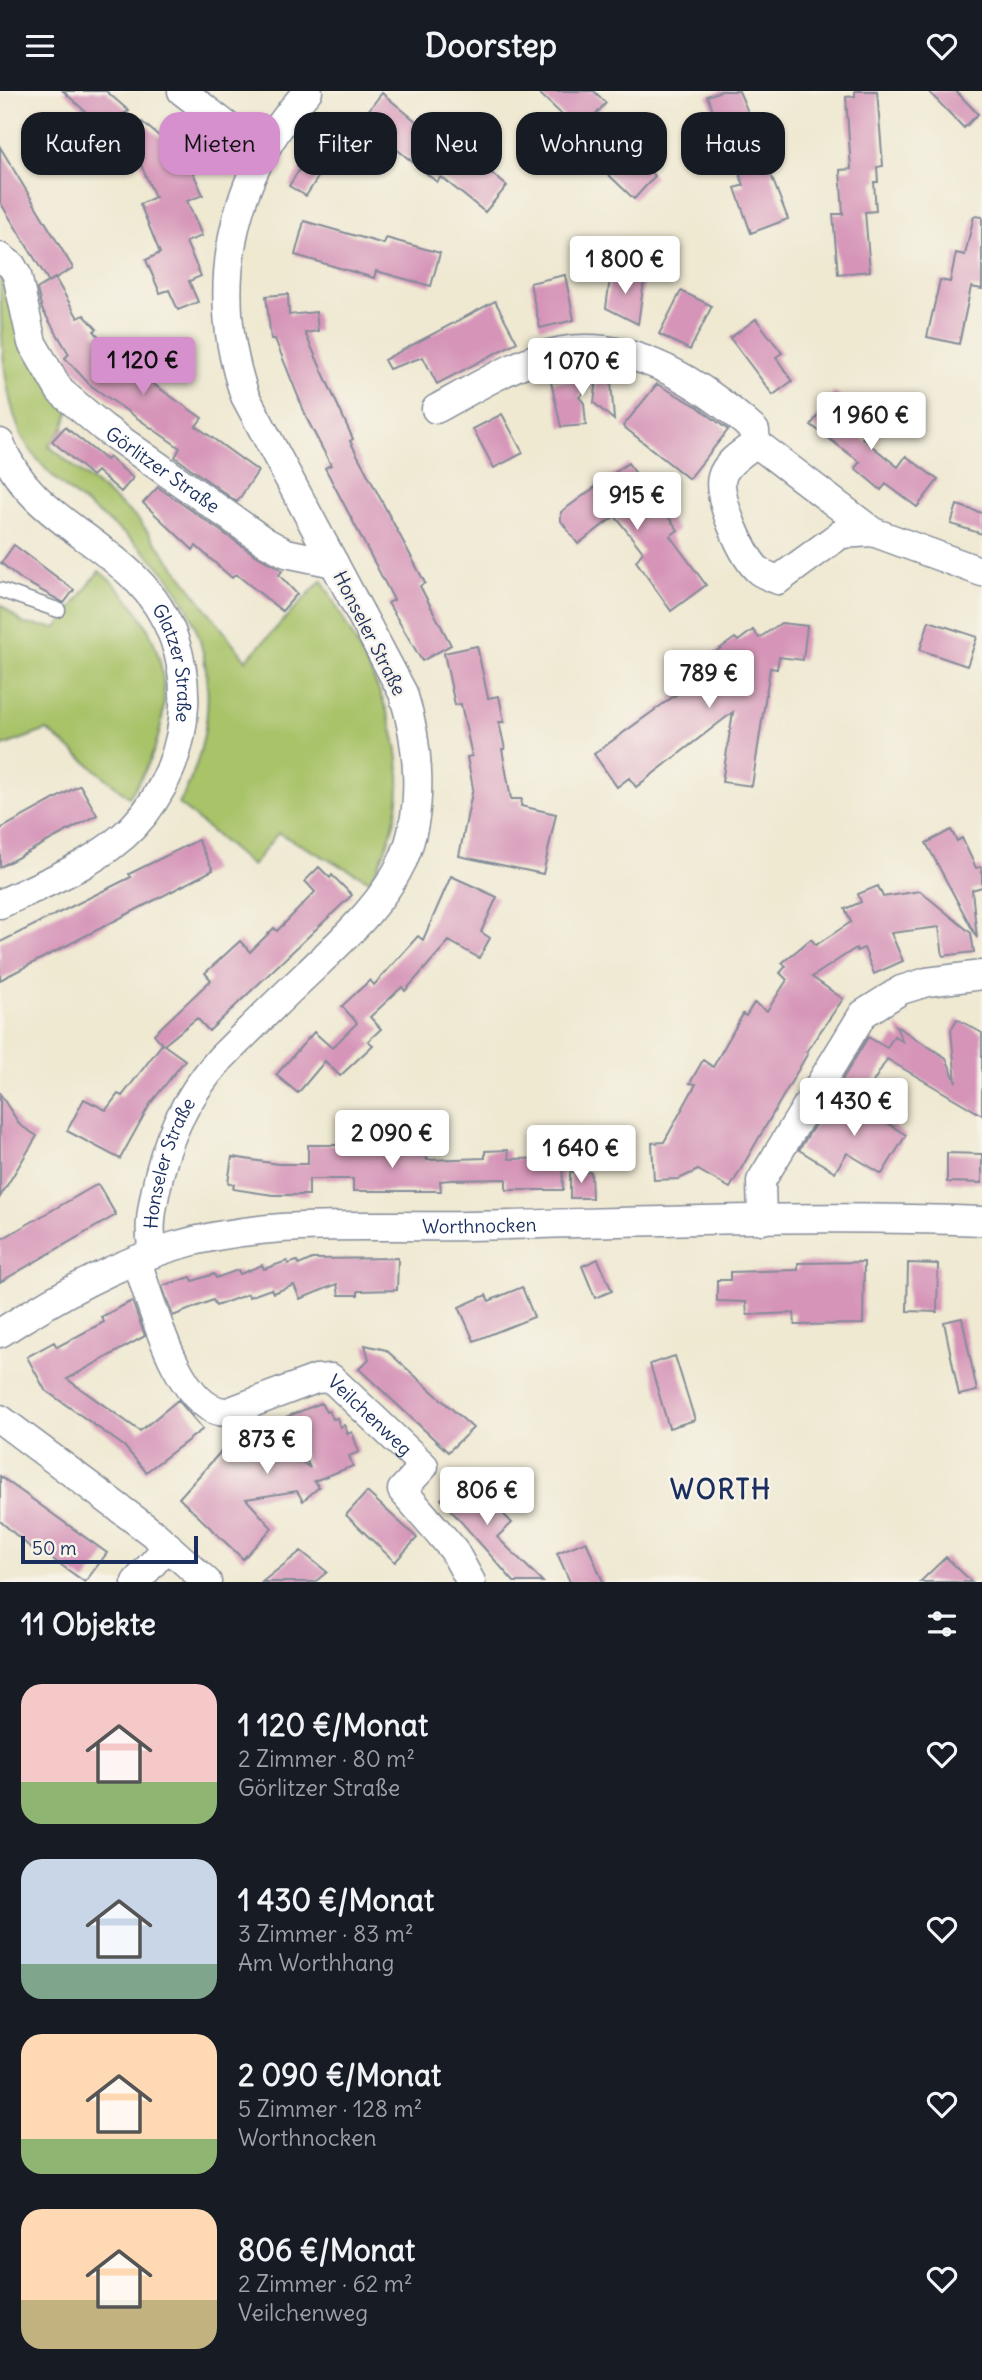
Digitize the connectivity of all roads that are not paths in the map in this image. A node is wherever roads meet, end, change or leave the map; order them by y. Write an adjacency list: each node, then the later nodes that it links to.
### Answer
1 (182, 91): 3 (street)
2 (308, 91): 4 (street, Honseler Straße)
3 (209, 112)
4 (280, 125)
5 (250, 175): 11 (street, Honseler Straße)
6 (0, 257): 11 (street, Görlitzer Straße)
7 (436, 409): 9 (street)
8 (0, 443): 15 (street, Glatzer Straße)
9 (756, 443): 10 (street); 10 (street)
10 (873, 532): 12 (street)
11 (334, 563): 19 (street, Honseler Straße)
12 (982, 572)
13 (0, 590): 14 (lane)
14 (58, 610)
15 (0, 904)
16 (982, 975): 17 (street)
17 (762, 1220): 18 (street, Worthnocken); 19 (street, Worthnocken)
18 (982, 1221)
19 (145, 1257): 20 (street, Worthnocken); 25 (street, Veilchenweg)
20 (0, 1333)
21 (0, 1419): 22 (street)
22 (168, 1546): 23 (street); 24 (street)
23 (136, 1582)
24 (207, 1582)
25 (471, 1582)

